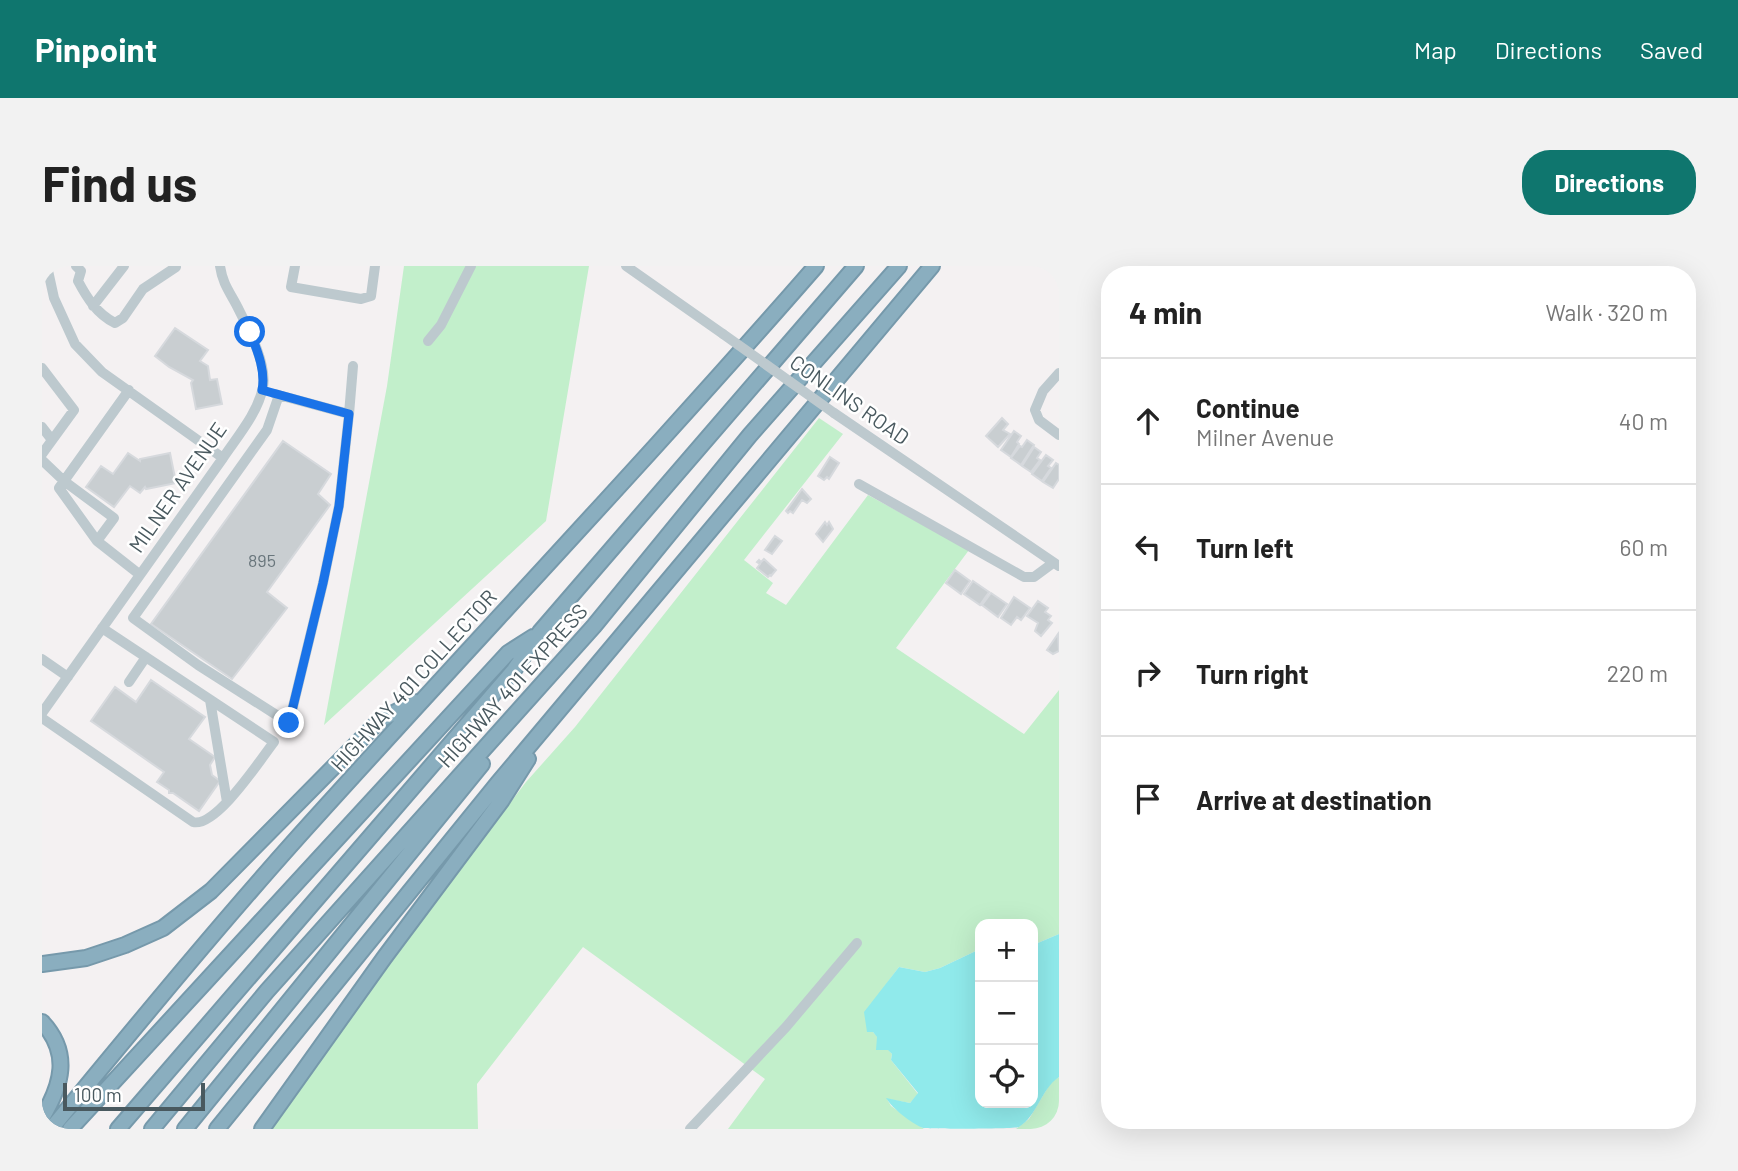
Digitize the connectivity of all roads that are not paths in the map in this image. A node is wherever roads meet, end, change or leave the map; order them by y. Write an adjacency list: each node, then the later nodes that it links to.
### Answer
1 (47, 266): 19 (street)
2 (124, 266): 14 (street)
3 (176, 266): 14 (street)
4 (220, 266): 20 (street)
5 (295, 266): 6 (street)
6 (375, 266)
7 (471, 266): 15 (street)
8 (626, 266): 32 (street, CONLINS ROAD, bridge)
9 (816, 266): 41 (highway, HIGHWAY 401 COLLECTOR)
10 (856, 266): 36 (highway, HIGHWAY 401 EXPRESS)
11 (899, 266): 34 (highway, HIGHWAY 401 EXPRESS)
12 (932, 266): 44 (highway)
13 (81, 268): 14 (street)
14 (93, 306)
15 (428, 341)
16 (353, 366): 22 (street)
17 (42, 368): 25 (street)
18 (1059, 373): 24 (street)
19 (129, 390): 27 (street); 29 (street)
20 (262, 390): 21 (street); 27 (street, MILNER AVENUE)
21 (279, 395): 22 (street); 22 (street)
22 (349, 414)
23 (42, 427): 25 (street)
24 (1059, 435)
25 (52, 440): 26 (street)
26 (42, 453)
27 (223, 458): 33 (street, MILNER AVENUE)
28 (42, 460): 29 (street)
29 (64, 481): 31 (street); 31 (street)
30 (859, 484): 32 (street, CONLINS ROAD)
31 (97, 541): 33 (street)
32 (1056, 565)
33 (139, 574): 35 (street, MILNER AVENUE)
34 (594, 626): 53 (highway, HIGHWAY 401 EXPRESS); 54 (highway)
35 (102, 628): 37 (street); 39 (street, MILNER AVENUE)
36 (540, 632): 51 (highway); 52 (highway, HIGHWAY 401 EXPRESS)
37 (146, 657): 40 (street); 42 (street)
38 (42, 659): 39 (street)
39 (68, 677): 43 (street, MILNER AVENUE)
40 (129, 682)
41 (426, 697): 47 (highway); 50 (highway, HIGHWAY 401 COLLECTOR)
42 (210, 700): 45 (street); 45 (street)
43 (42, 716): 45 (street)
44 (553, 719): 55 (highway); 56 (highway)
45 (228, 802)
46 (857, 943): 57 (street)
47 (42, 964)
48 (42, 1022): 49 (highway)
49 (42, 1118)
50 (51, 1129)
51 (70, 1129)
52 (118, 1129)
53 (152, 1129)
54 (185, 1129)
55 (217, 1129)
56 (262, 1129)
57 (690, 1129)

